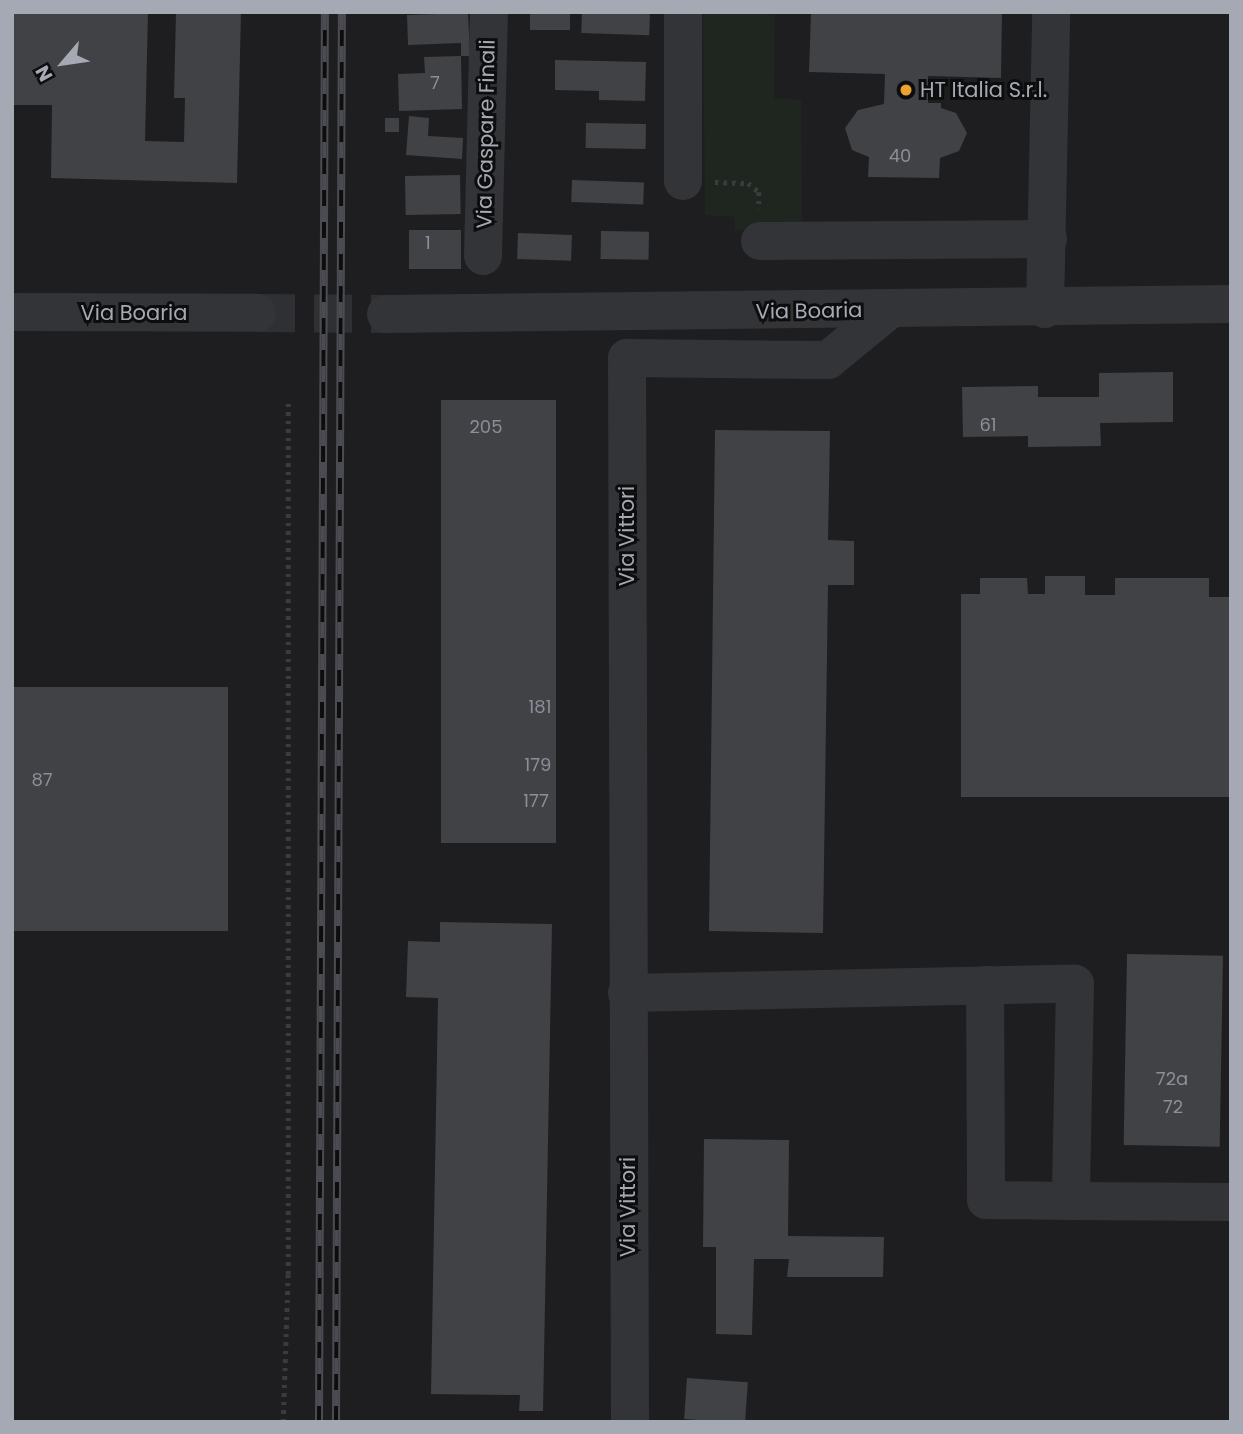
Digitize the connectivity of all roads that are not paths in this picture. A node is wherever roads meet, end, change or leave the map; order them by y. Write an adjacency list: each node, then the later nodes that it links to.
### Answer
1 (489, 12): 7 (street, Via Gaspare Finali)
2 (683, 12): 4 (street)
3 (1051, 12): 5 (street)
4 (682, 181)
5 (1048, 239): 6 (street); 9 (street)
6 (760, 241)
7 (484, 256)
8 (1231, 304): 9 (street, Via Boaria)
9 (1045, 309): 10 (street, Via Boaria)
10 (889, 310): 13 (street, Via Boaria); 15 (street, Via Vittori)
11 (12, 312): 12 (street, Via Boaria)
12 (257, 313)
13 (386, 314)
14 (985, 985): 15 (street); 16 (street); 16 (street)
15 (627, 993): 18 (street, Via Vittori)
16 (1071, 1201): 17 (street)
17 (1231, 1202)
18 (630, 1422)

